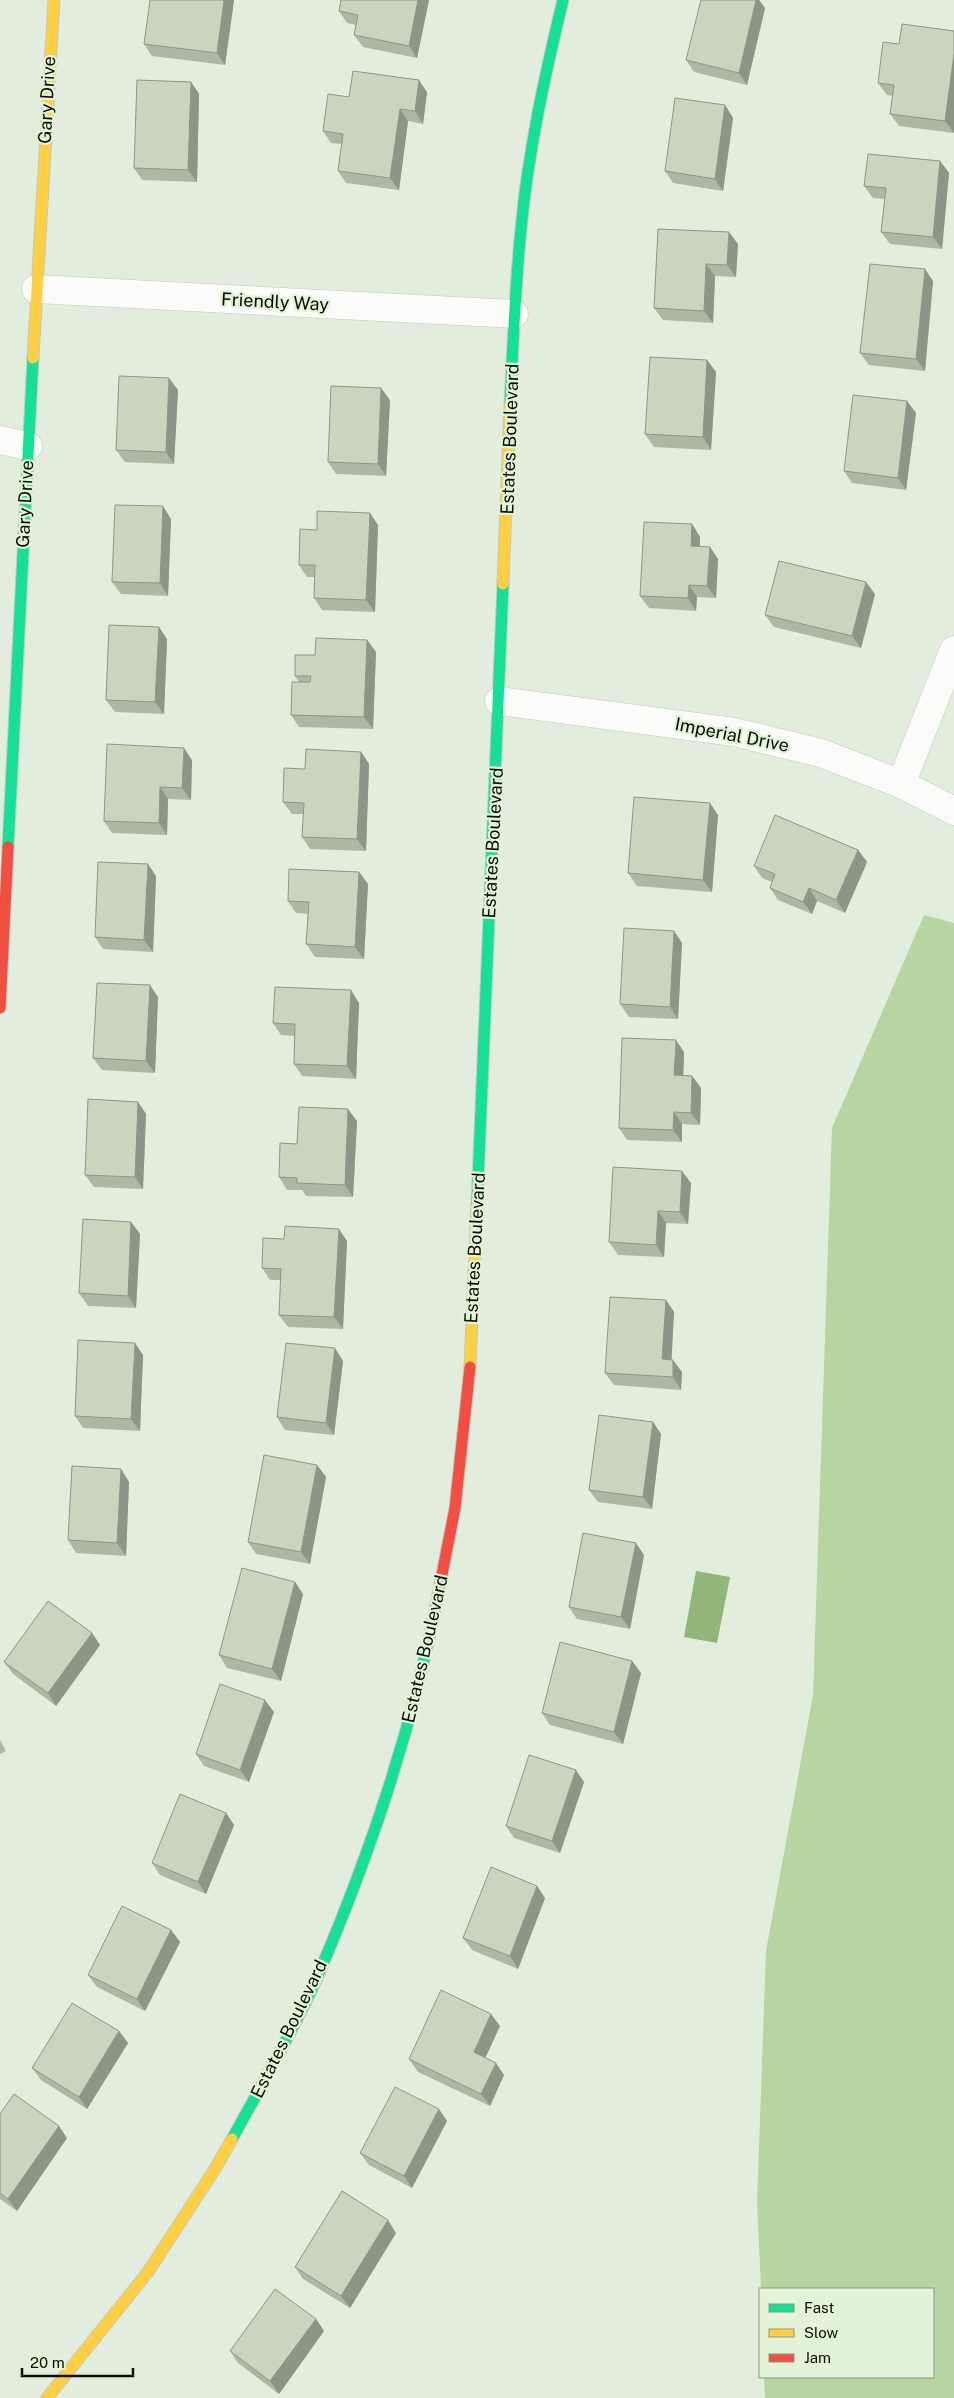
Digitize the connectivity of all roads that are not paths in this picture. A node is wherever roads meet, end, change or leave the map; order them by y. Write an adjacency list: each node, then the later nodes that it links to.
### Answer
1 (563, 0): 4 (street, Estates Boulevard)
2 (48, 3): 3 (street, Gary Drive)
3 (36, 290): 4 (street, Friendly Way); 6 (street, Gary Drive)
4 (514, 314): 8 (street, Estates Boulevard)
5 (0, 440): 6 (street)
6 (28, 446): 11 (street, Gary Drive)
7 (954, 650): 9 (street)
8 (499, 701): 9 (street, Imperial Drive); 12 (street, Estates Boulevard)
9 (901, 784): 10 (street, Imperial Drive)
10 (954, 811)
11 (0, 1008)
12 (47, 2398)

